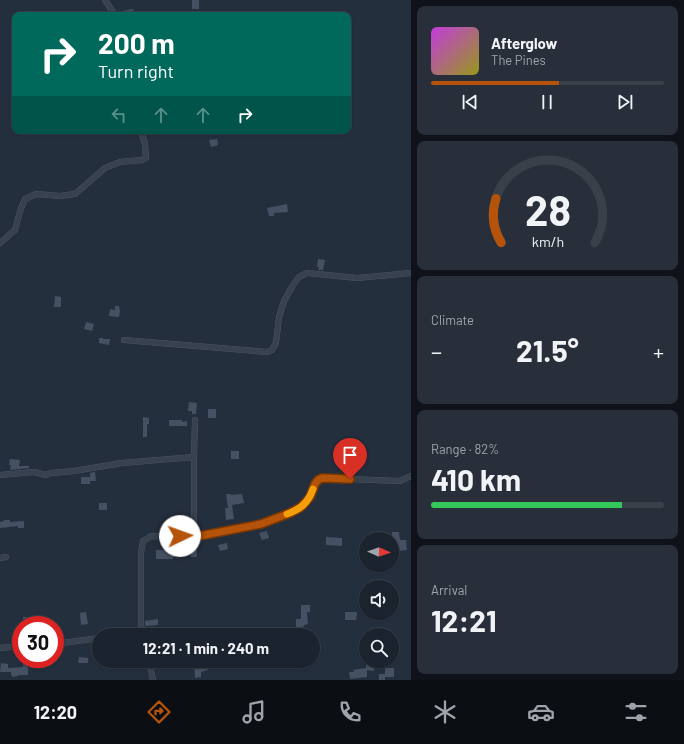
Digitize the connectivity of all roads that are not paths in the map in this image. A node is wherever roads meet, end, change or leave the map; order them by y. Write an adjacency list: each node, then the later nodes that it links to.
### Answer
1 (105, 0): 2 (street)
2 (114, 12)
3 (142, 134): 4 (street)
4 (0, 243)
5 (411, 273): 6 (street)
6 (124, 340)
7 (196, 420): 8 (street)
8 (194, 457): 9 (street); 11 (street)
9 (0, 475)
10 (411, 476): 11 (street)
11 (194, 537): 12 (street)
12 (142, 628)
13 (92, 639): 14 (street)
14 (64, 643)
15 (12, 647): 16 (street)
16 (0, 648)
17 (150, 668): 18 (street)
18 (153, 680)

